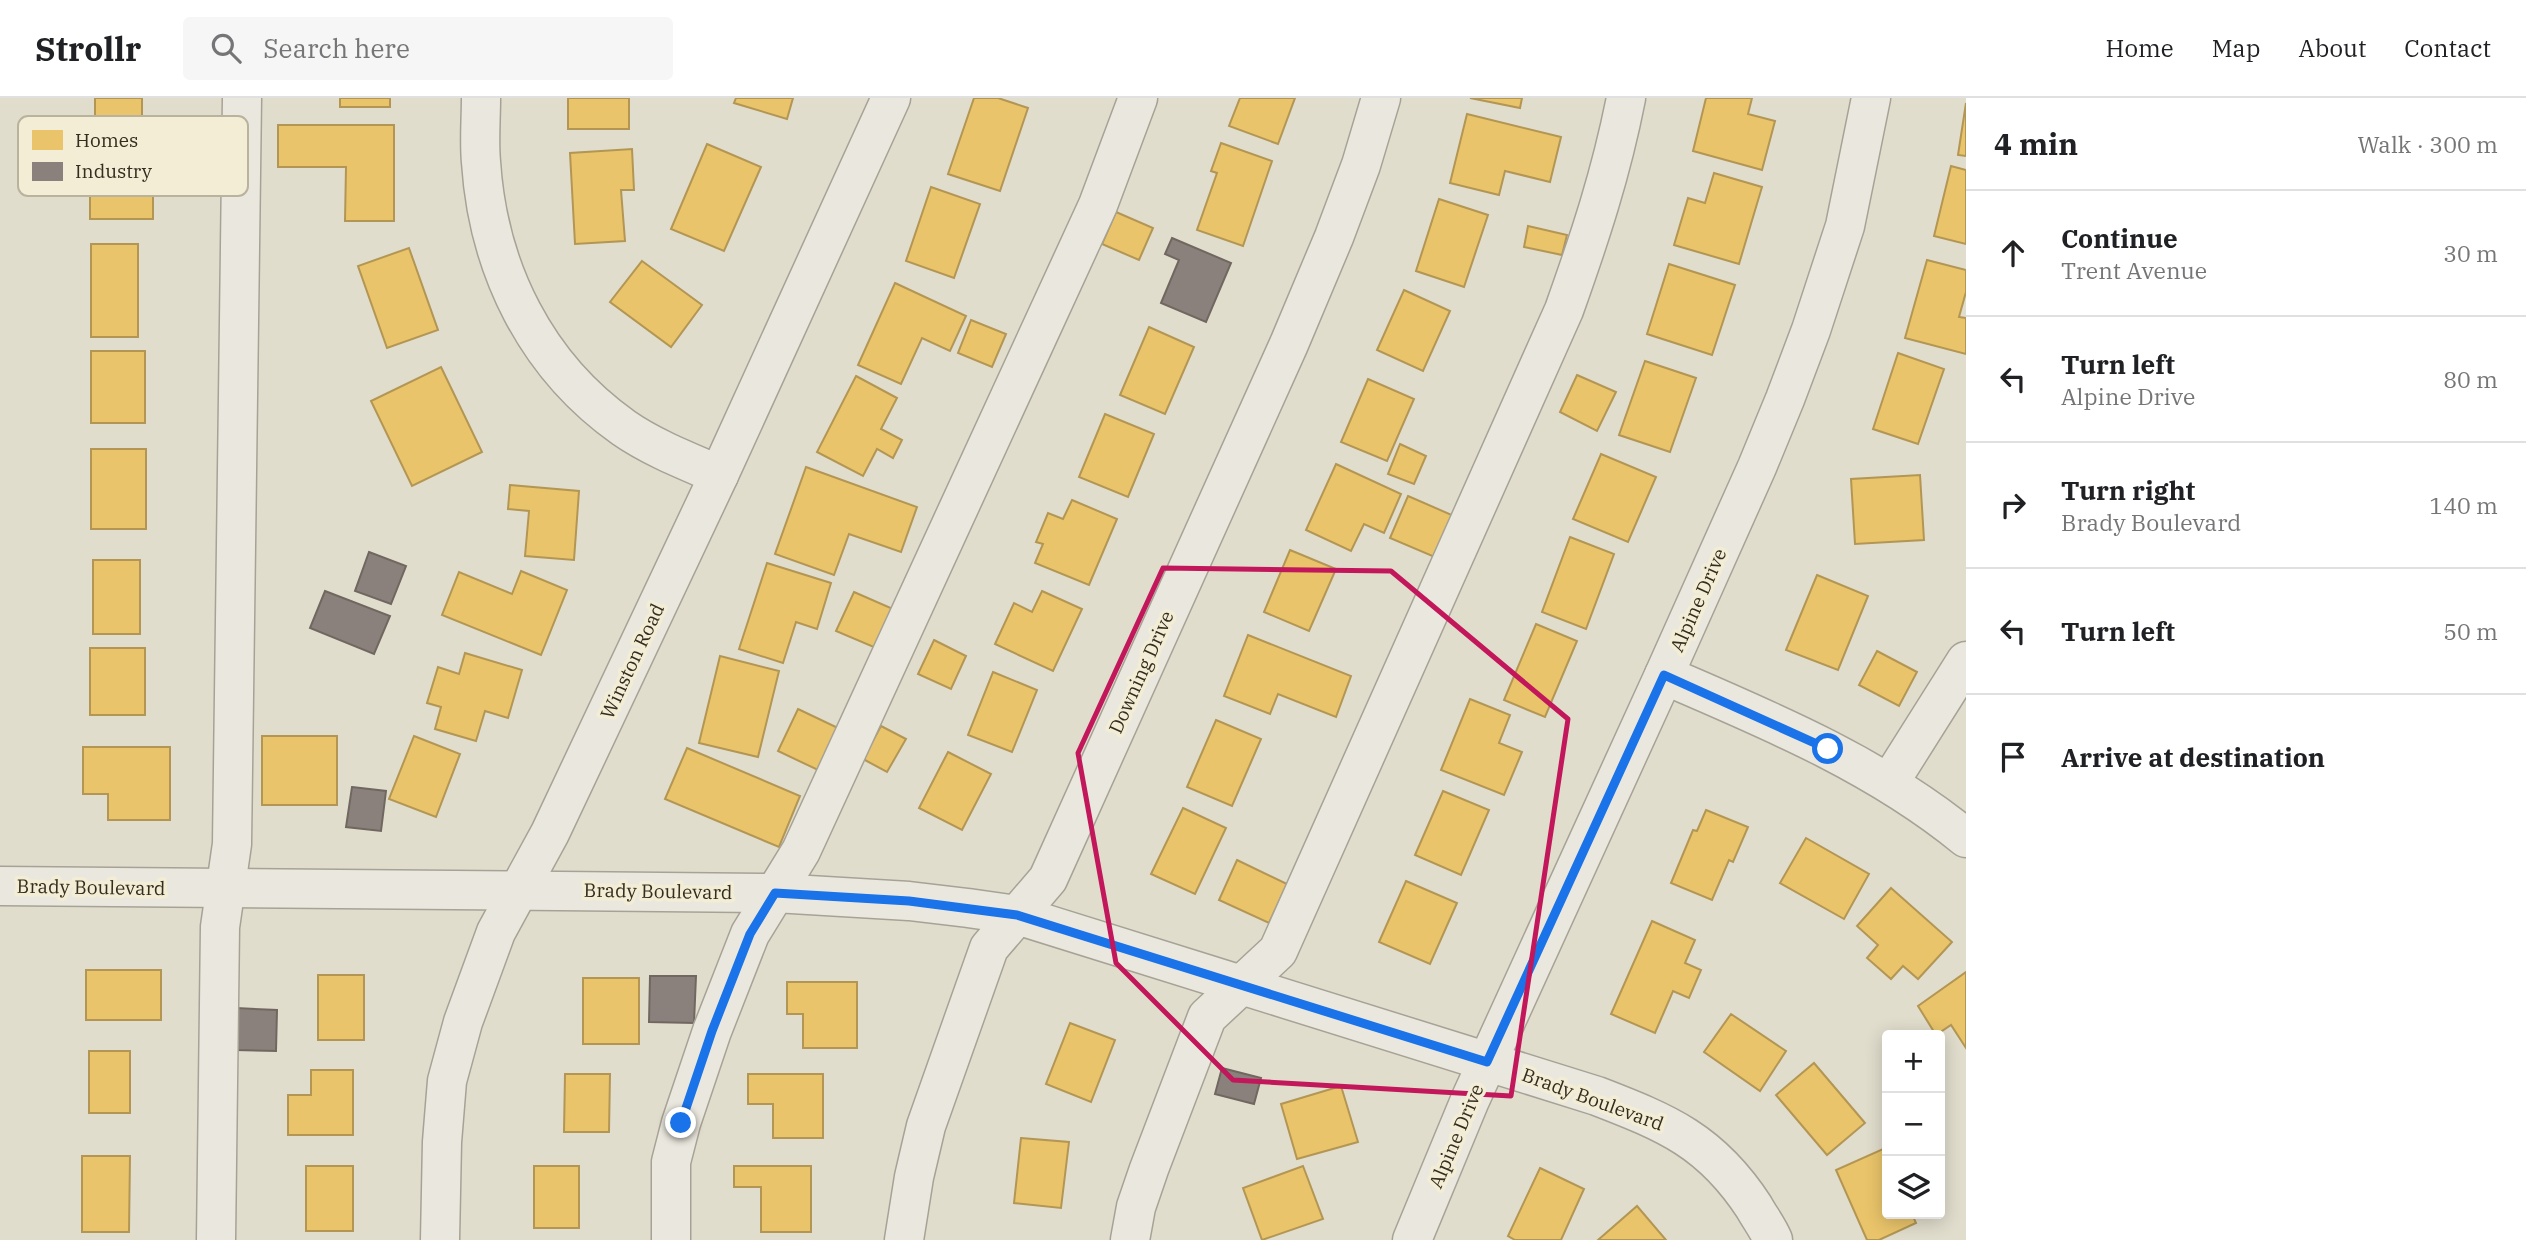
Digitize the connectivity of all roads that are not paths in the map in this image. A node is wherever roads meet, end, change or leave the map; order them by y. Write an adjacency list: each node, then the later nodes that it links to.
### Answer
1 (242, 98): 8 (street)
2 (481, 98): 10 (street)
3 (891, 98): 10 (street, Winston Road)
4 (1139, 98): 18 (street)
5 (1381, 98): 19 (street, Downing Drive)
6 (1626, 98): 20 (street)
7 (1871, 98): 12 (street, Alpine Drive)
8 (242, 116)
9 (241, 196): 16 (street)
10 (719, 475): 17 (street, Winston Road)
11 (1966, 661): 13 (street)
12 (1664, 675): 13 (street); 21 (street, Alpine Drive)
13 (1889, 783): 14 (street)
14 (1966, 838)
15 (0, 886): 16 (street, Brady Boulevard)
16 (226, 888): 17 (street, Brady Boulevard); 22 (street)
17 (518, 890): 18 (street, Brady Boulevard); 23 (street, Winston Road)
18 (775, 893): 19 (street, Brady Boulevard); 24 (street)
19 (1017, 915): 20 (street, Brady Boulevard); 25 (street, Downing Drive)
20 (1241, 984): 21 (street, Brady Boulevard); 26 (street)
21 (1487, 1062): 27 (street, Alpine Drive); 28 (street, Brady Boulevard)
22 (216, 1240)
23 (440, 1240)
24 (670, 1240)
25 (904, 1240)
26 (1130, 1240)
27 (1412, 1240)
28 (1773, 1240)

